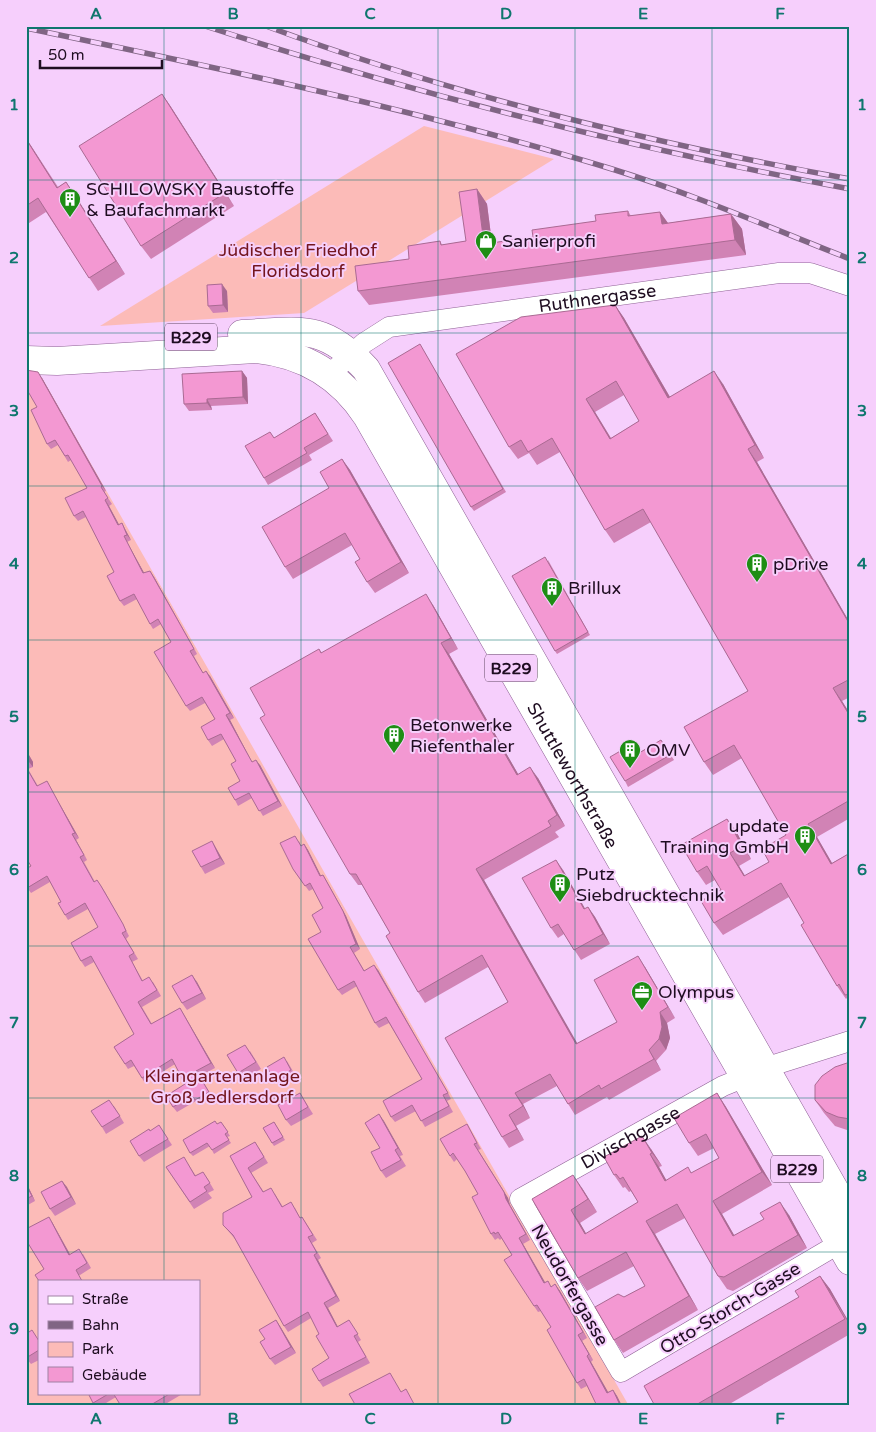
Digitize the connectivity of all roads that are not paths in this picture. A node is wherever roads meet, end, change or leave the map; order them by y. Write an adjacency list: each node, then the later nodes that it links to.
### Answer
1 (850, 286): 3 (street, Ruthnergasse)
2 (26, 342): 3 (main road, B229)
3 (351, 353): 5 (street, Ruthnergasse); 7 (main road, Shuttleworthstraße / B229)
4 (26, 360): 5 (main road, B229)
5 (330, 374): 7 (main road, Shuttleworthstraße / B229)
6 (850, 1041): 7 (street, Divischgasse)
7 (754, 1073): 8 (street, Divischgasse); 9 (main road, Shuttleworthstraße / B229); 10 (main road, Shuttleworthstraße / B229)
8 (520, 1199): 11 (street, Neudorfergasse)
9 (850, 1217)
10 (845, 1252): 11 (street, Otto-Storch-Gasse)
11 (621, 1372)

